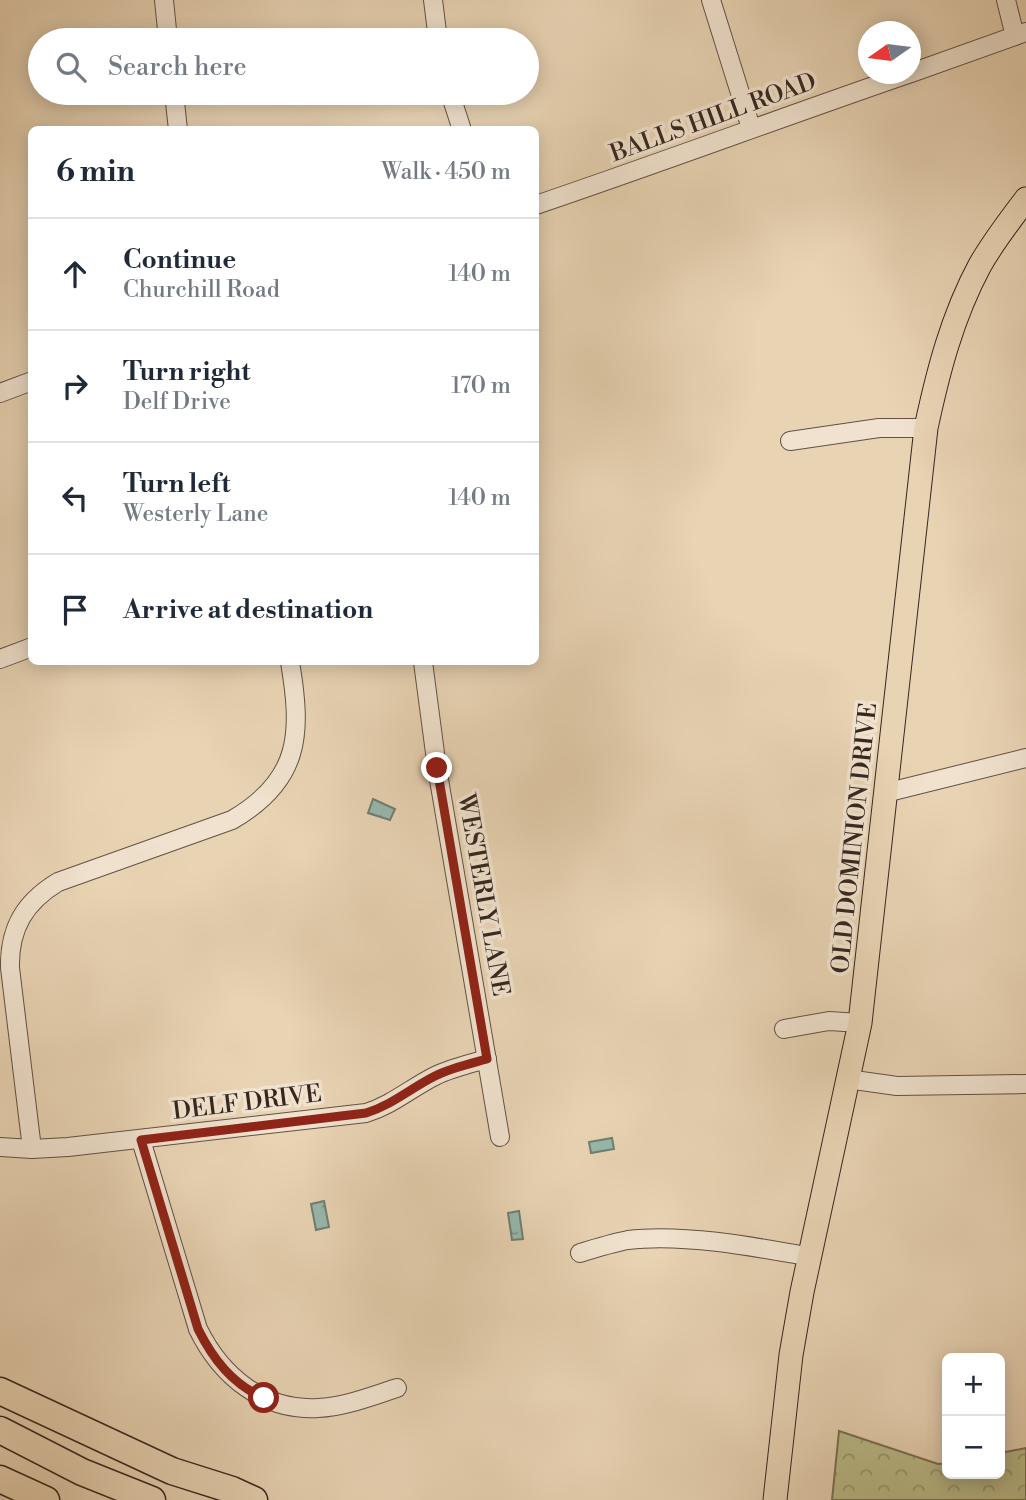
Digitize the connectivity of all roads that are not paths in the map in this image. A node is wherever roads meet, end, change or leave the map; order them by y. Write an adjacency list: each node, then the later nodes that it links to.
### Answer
1 (164, 0): 5 (street)
2 (433, 0): 6 (street)
3 (711, 0): 14 (street)
4 (1006, 0): 7 (street)
5 (167, 28)
6 (436, 28)
7 (1020, 34): 8 (street, BALLS HILL ROAD)
8 (921, 69)
9 (877, 84): 14 (street, BALLS HILL ROAD)
10 (175, 105): 12 (street)
11 (454, 105): 13 (street)
12 (178, 126)
13 (461, 126)
14 (751, 128): 16 (street, BALLS HILL ROAD)
15 (1026, 199): 19 (main road, OLD DOMINION DRIVE)
16 (539, 204)
17 (28, 382): 18 (street)
18 (0, 393)
19 (926, 428): 20 (street); 26 (main road, OLD DOMINION DRIVE)
20 (790, 441)
21 (28, 648): 22 (street)
22 (0, 659)
23 (290, 665): 35 (street)
24 (423, 665): 29 (street, WESTERLY LANE)
25 (1026, 758): 26 (street)
26 (885, 793): 27 (main road, OLD DOMINION DRIVE)
27 (860, 1023): 28 (street); 30 (main road, OLD DOMINION DRIVE)
28 (783, 1029)
29 (487, 1059): 32 (street, WESTERLY LANE); 33 (street, DELF DRIVE)
30 (847, 1079): 31 (street); 37 (main road, OLD DOMINION DRIVE)
31 (1026, 1084)
32 (500, 1137)
33 (141, 1140): 35 (street, DELF DRIVE); 38 (street)
34 (0, 1147): 35 (street, DELF DRIVE)
35 (32, 1149)
36 (580, 1253): 37 (street)
37 (811, 1257): 45 (main road, OLD DOMINION DRIVE)
38 (397, 1388)
39 (0, 1391): 44 (highway)
40 (0, 1430): 43 (highway)
41 (0, 1479): 42 (highway)
42 (46, 1500)
43 (152, 1500)
44 (254, 1500)
45 (775, 1500)

